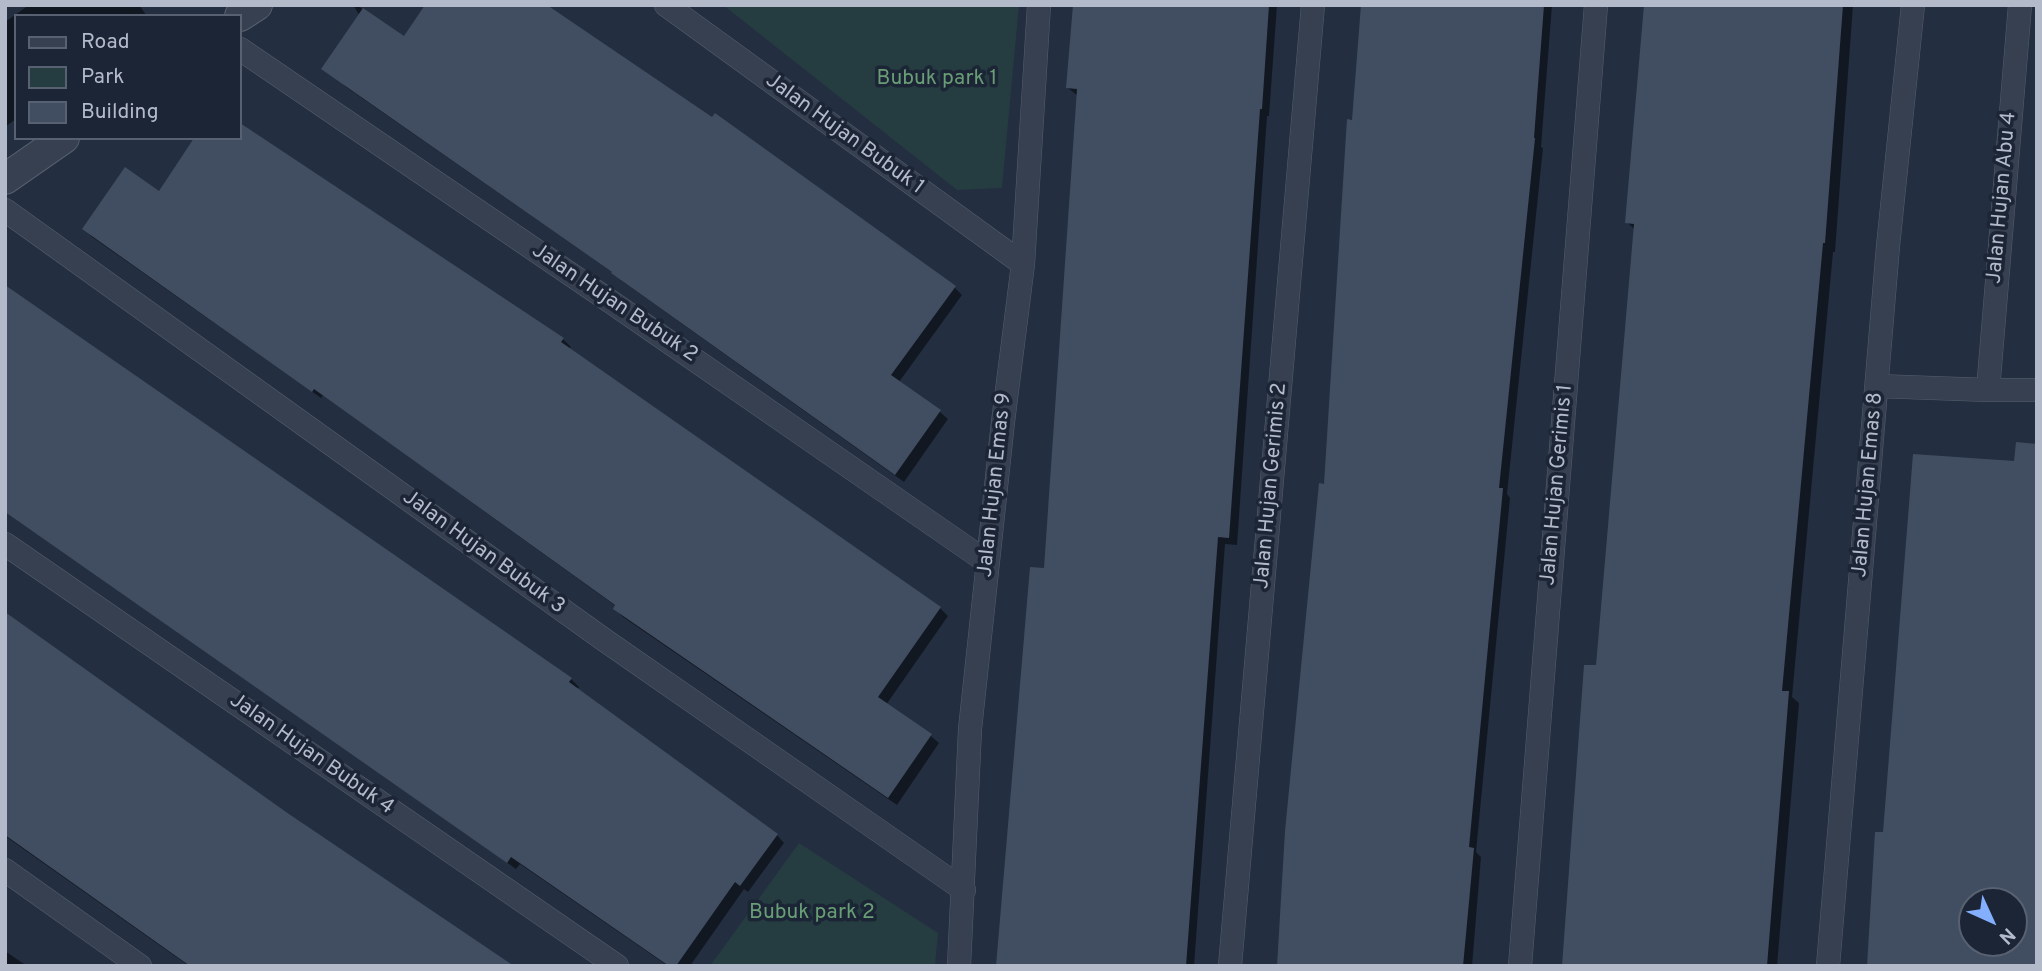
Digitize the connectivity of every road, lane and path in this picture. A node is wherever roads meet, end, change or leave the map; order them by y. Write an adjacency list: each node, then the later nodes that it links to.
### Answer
1 (257, 5): 8 (street)
2 (666, 5): 13 (street, Jalan Hujan Bubuk 1)
3 (1039, 5): 13 (street, Jalan Hujan Emas 9)
4 (1313, 5): 24 (street, Jalan Hujan Gerimis 2)
5 (1596, 5): 25 (street, Jalan Hujan Gerimis 1)
6 (1913, 5): 14 (street, Jalan Hujan Emas 8)
7 (2020, 5): 15 (street, Jalan Hujan Abu 4)
8 (242, 15)
9 (242, 50): 18 (street, Jalan Hujan Bubuk 2)
10 (61, 140): 11 (street)
11 (5, 179)
12 (5, 211): 20 (street, Jalan Hujan Bubuk 3)
13 (1023, 264): 18 (street, Jalan Hujan Emas 9)
14 (1877, 386): 15 (street); 26 (street, Jalan Hujan Emas 8)
15 (1988, 390): 16 (street)
16 (2037, 390)
17 (5, 544): 22 (street, Jalan Hujan Bubuk 4)
18 (987, 562): 20 (street, Jalan Hujan Emas 9)
19 (5, 870): 21 (street)
20 (964, 890): 23 (street, Jalan Hujan Emas 9)
21 (140, 966)
22 (617, 966)
23 (960, 966)
24 (1230, 966)
25 (1520, 966)
26 (1828, 966)

